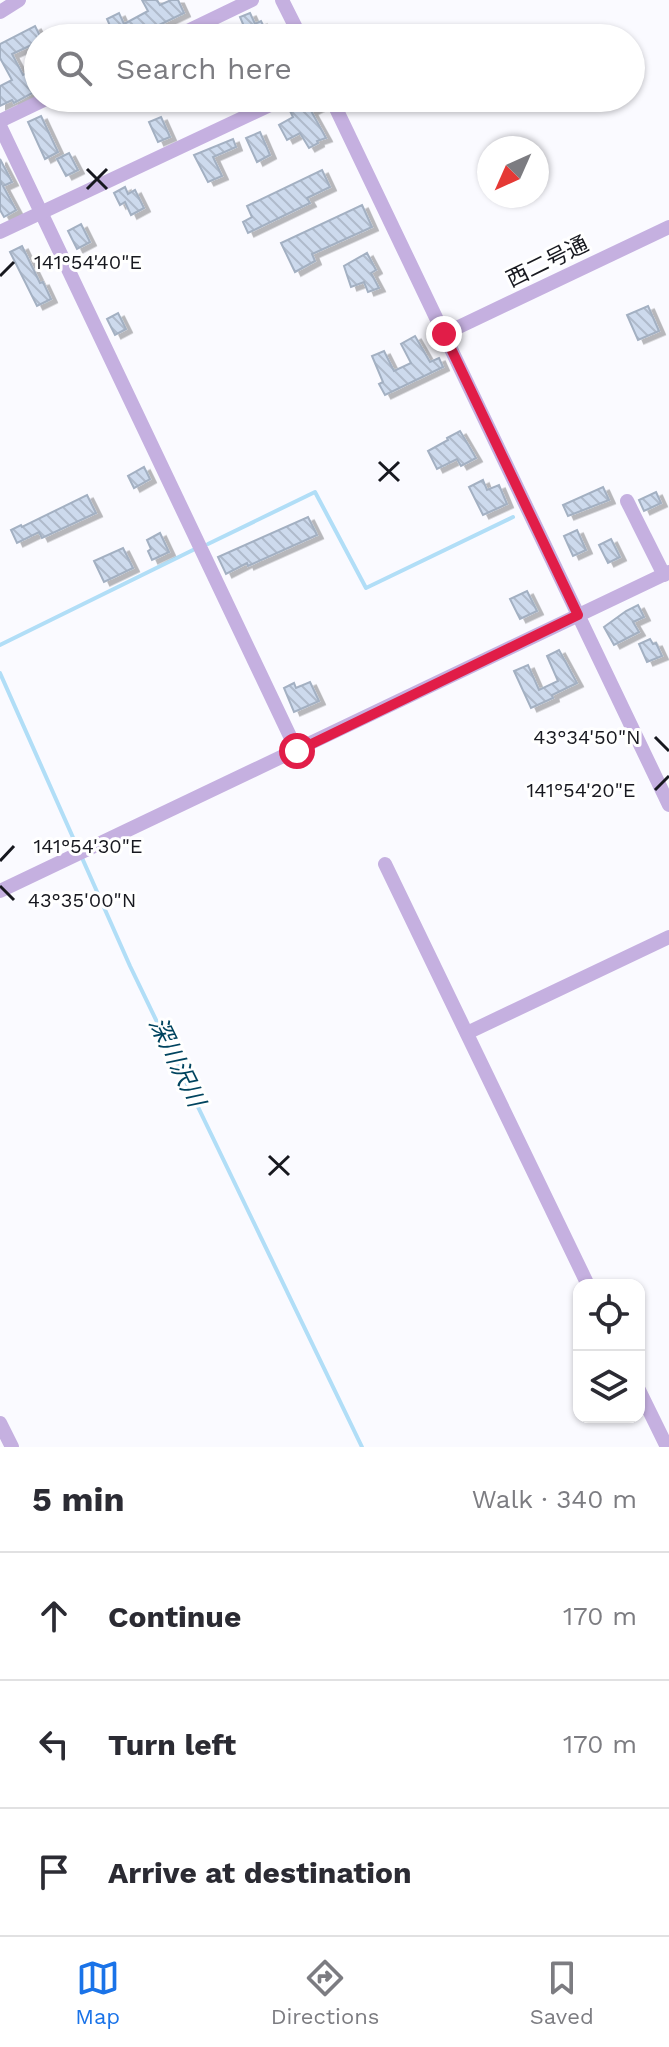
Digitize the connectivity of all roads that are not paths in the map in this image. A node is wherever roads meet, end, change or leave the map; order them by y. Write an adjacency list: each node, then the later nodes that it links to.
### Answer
1 (19, 0): 4 (street)
2 (252, 0): 5 (street)
3 (282, 0): 6 (street)
4 (0, 12)
5 (202, 24)
6 (294, 24)
7 (24, 111): 10 (street)
8 (256, 112): 11 (street)
9 (338, 112): 14 (street)
10 (0, 124): 11 (street)
11 (43, 213): 13 (street); 18 (street)
12 (669, 227): 14 (street, 西二号通)
13 (0, 232)
14 (444, 334): 17 (street)
15 (627, 501): 16 (street)
16 (666, 574): 17 (street)
17 (578, 615): 18 (street); 19 (street)
18 (297, 751): 21 (street)
19 (669, 805)
20 (385, 864): 23 (street)
21 (0, 891)
22 (669, 937): 23 (street)
23 (467, 1033): 24 (street)
24 (585, 1279)
25 (645, 1402): 28 (street)
26 (0, 1423): 27 (street)
27 (12, 1447)
28 (667, 1447)

